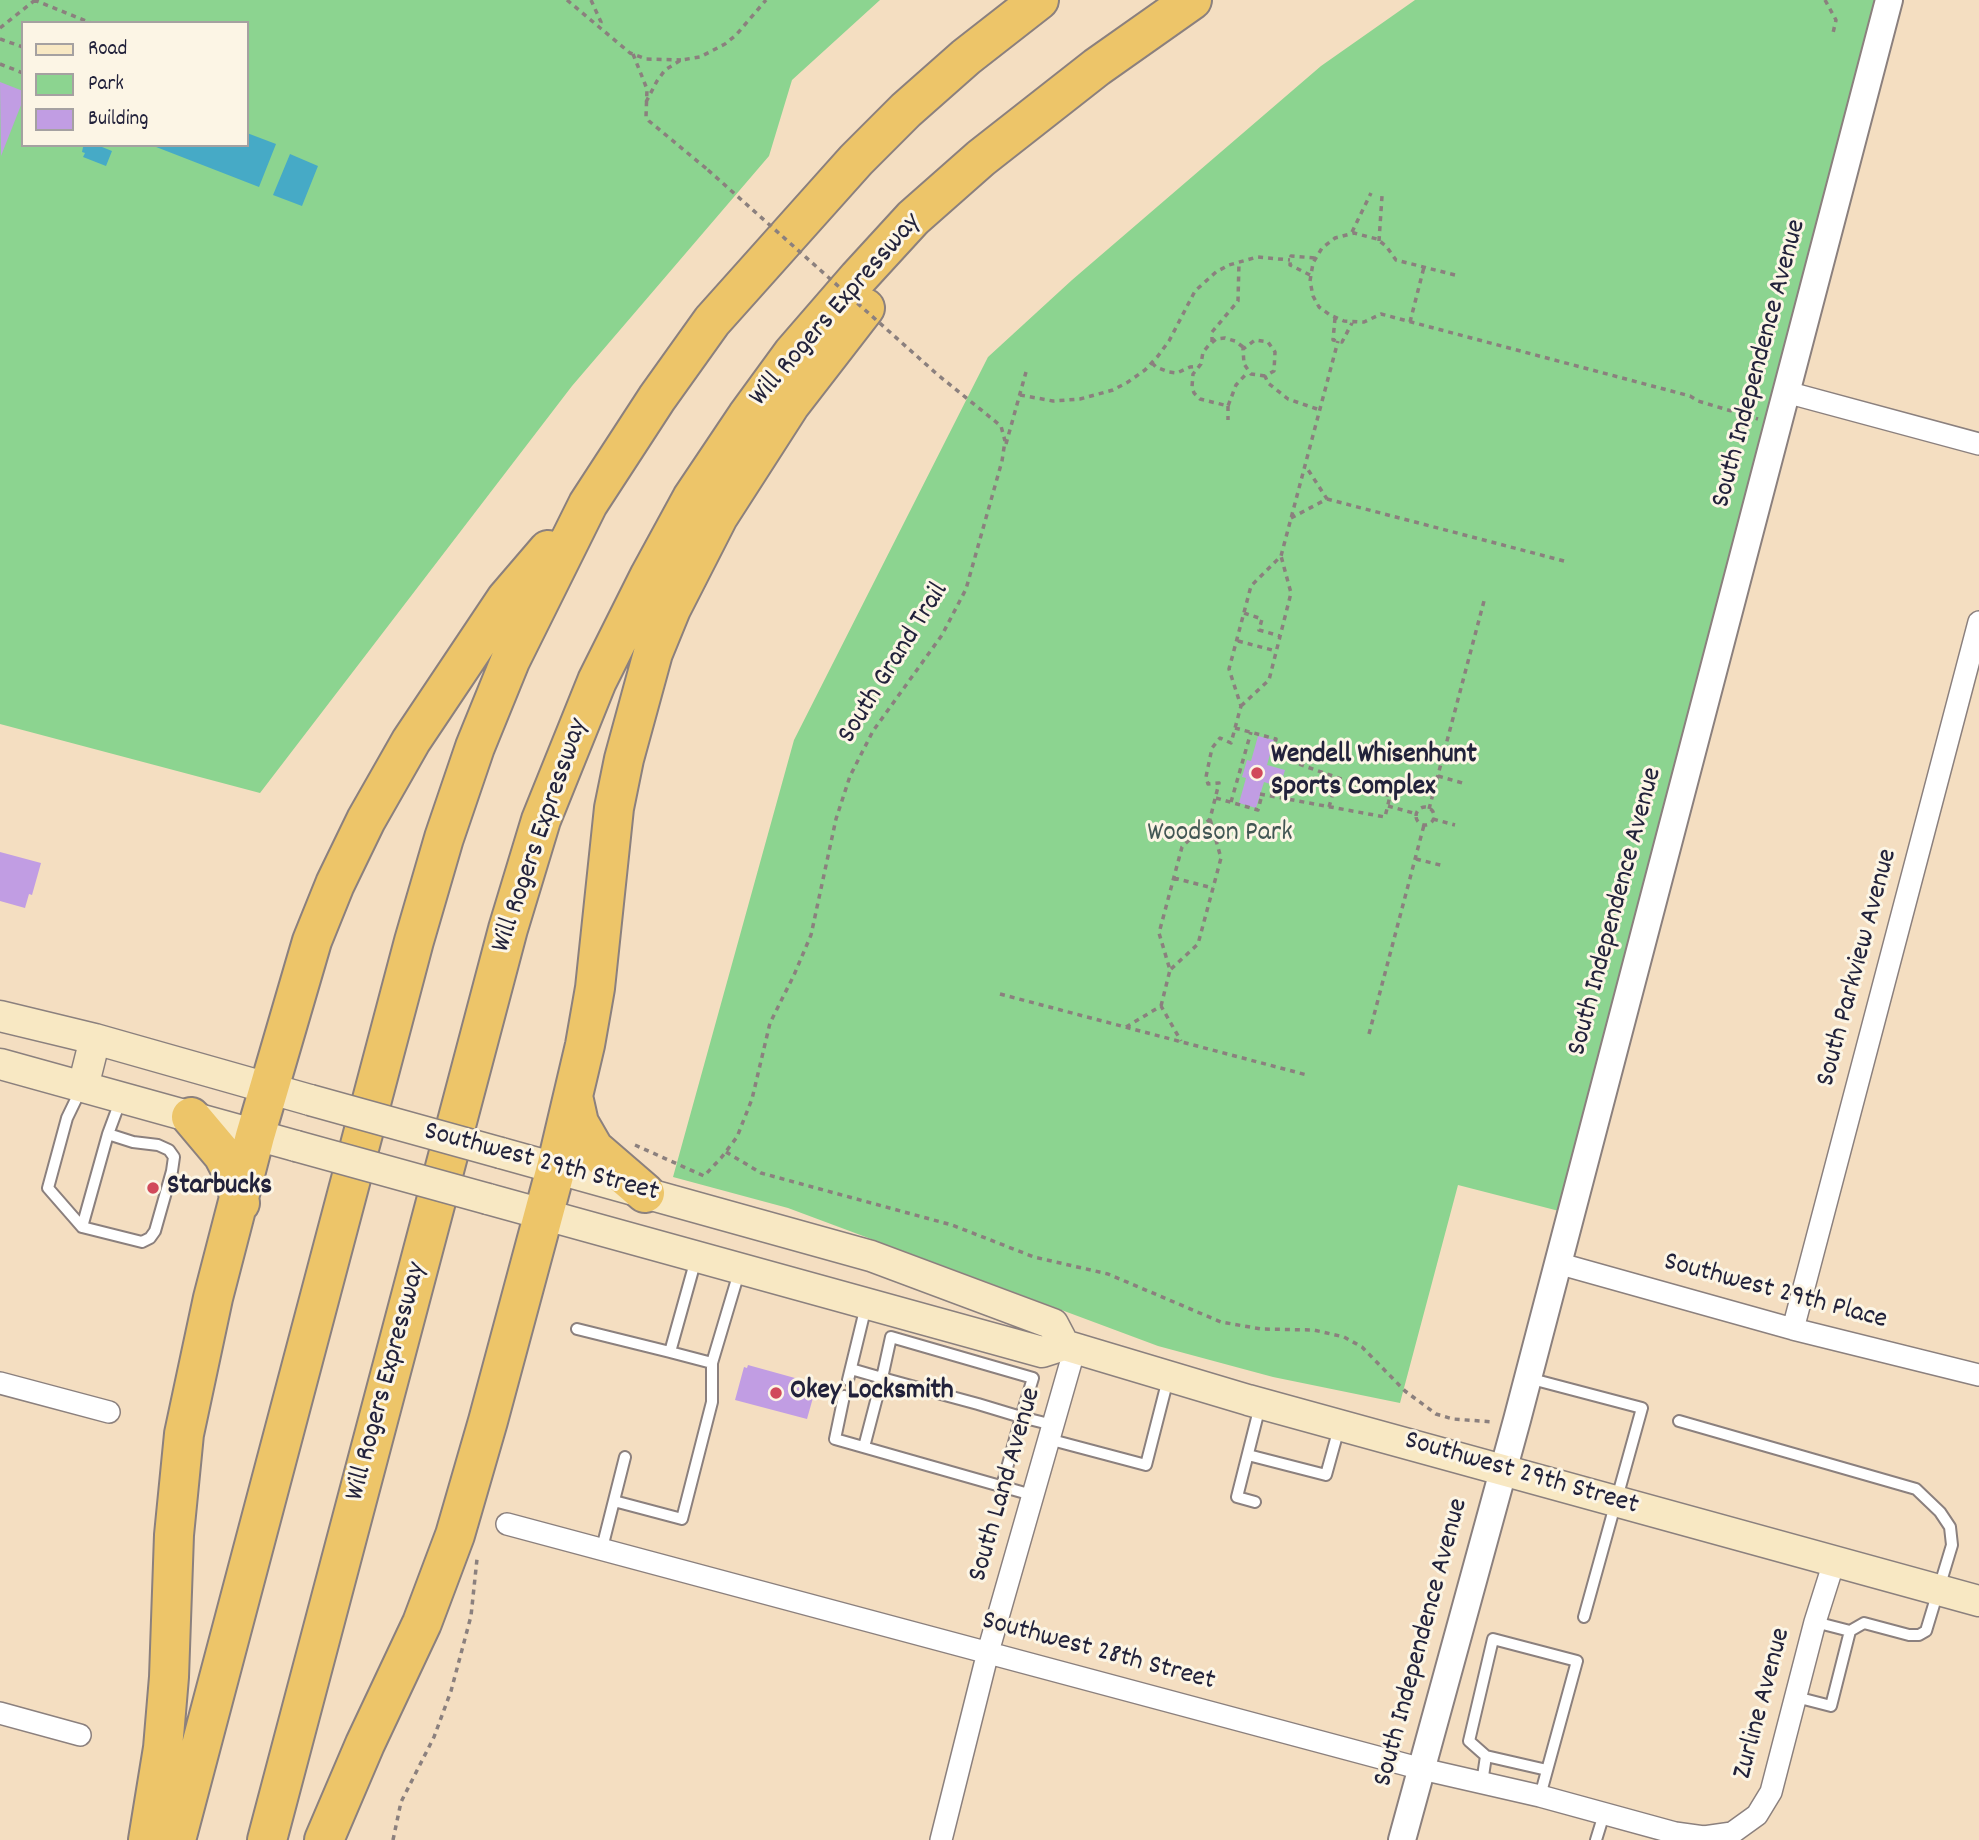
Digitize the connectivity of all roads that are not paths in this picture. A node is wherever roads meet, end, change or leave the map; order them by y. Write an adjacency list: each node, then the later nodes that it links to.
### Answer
1 (1039, 0): 7 (highway)
2 (1192, 0): 4 (highway, Will Rogers Expressway)
3 (1889, 0): 5 (street, South Independence Avenue)
4 (1097, 67): 14 (highway); 76 (highway, Will Rogers Expressway)
5 (1786, 392): 6 (street); 25 (street, South Independence Avenue)
6 (1979, 444)
7 (588, 504): 13 (highway); 75 (highway)
8 (1979, 622): 29 (street, South Parkview Avenue)
9 (0, 1016): 10 (main road, Southwest 29th Street)
10 (96, 1039): 12 (main road); 13 (main road, Southwest 29th Street)
11 (0, 1064): 12 (main road, Southwest 29th Street)
12 (83, 1087): 15 (main road, Southwest 29th Street); 23 (lane)
13 (269, 1088): 18 (highway); 19 (main road, Southwest 29th Street, bridge)
14 (573, 1096): 19 (highway); 20 (highway)
15 (122, 1098): 16 (main road, Southwest 29th Street); 17 (lane)
16 (191, 1117): 18 (main road, Southwest 29th Street); 21 (highway)
17 (108, 1134): 23 (lane); 23 (lane)
18 (255, 1136): 21 (highway); 22 (main road, Southwest 29th Street, bridge)
19 (555, 1168): 20 (main road, Southwest 29th Street); 22 (highway)
20 (645, 1193): 30 (main road, Southwest 29th Street)
21 (240, 1203): 74 (highway)
22 (543, 1214): 24 (main road, Southwest 29th Street); 77 (highway)
23 (82, 1227)
24 (696, 1256): 26 (main road, Southwest 29th Street); 31 (lane)
25 (1557, 1263): 29 (street, Southwest 29th Place); 36 (street, South Independence Avenue)
26 (740, 1268): 27 (main road, Southwest 29th Street); 32 (lane)
27 (866, 1304): 30 (main road, Southwest 29th Street); 35 (lane)
28 (577, 1329): 31 (lane)
29 (1793, 1329): 33 (street, Southwest 29th Place)
30 (1070, 1347): 34 (main road, Southwest 29th Street); 44 (street, South Land Avenue)
31 (670, 1352): 32 (lane)
32 (712, 1363): 51 (lane)
33 (1979, 1375)
34 (1169, 1377): 39 (main road, Southwest 29th Street); 44 (lane)
35 (882, 1378): 41 (lane); 41 (lane); 45 (lane)
36 (1528, 1378): 48 (street, South Independence Avenue); 53 (lane)
37 (0, 1383): 40 (street)
38 (844, 1396): 45 (lane)
39 (1261, 1403): 43 (main road, Southwest 29th Street); 46 (lane)
40 (109, 1412)
41 (1021, 1417): 44 (lane); 49 (lane)
42 (1679, 1421): 57 (lane)
43 (1339, 1425): 46 (lane); 48 (main road, Southwest 29th Street)
44 (1050, 1432): 50 (street, South Land Avenue)
45 (864, 1447): 49 (lane)
46 (1248, 1455): 52 (lane)
47 (625, 1457): 51 (lane)
48 (1503, 1471): 53 (main road, Southwest 29th Street); 67 (street, South Independence Avenue)
49 (1002, 1486): 50 (lane)
50 (1032, 1495): 62 (street, South Land Avenue)
51 (614, 1501): 55 (lane)
52 (1255, 1502)
53 (1616, 1502): 56 (main road, Southwest 29th Street); 59 (lane)
54 (507, 1524): 55 (street, Southwest 28th Street)
55 (602, 1548): 62 (street, Southwest 28th Street)
56 (1834, 1562): 57 (main road, Southwest 29th Street); 60 (street, Zurline Avenue)
57 (1938, 1590): 58 (main road, Southwest 29th Street); 61 (lane)
58 (1978, 1597)
59 (1584, 1617)
60 (1815, 1622): 61 (lane); 63 (street, Zurline Avenue)
61 (1850, 1631): 63 (lane)
62 (988, 1652): 67 (street, Southwest 28th Street); 78 (street, South Land Avenue)
63 (1796, 1697): 73 (street, Zurline Avenue)
64 (0, 1713): 65 (street)
65 (80, 1735)
66 (1486, 1756): 68 (lane); 68 (lane); 69 (lane)
67 (1422, 1769): 69 (street, Southwest 28th Street); 79 (street, South Independence Avenue)
68 (1547, 1770): 70 (lane)
69 (1482, 1783): 70 (street, Southwest 28th Street)
70 (1540, 1796): 71 (street, Southwest 28th Street)
71 (1604, 1814): 72 (street, Southwest 28th Street); 80 (lane)
72 (1675, 1833): 73 (street, Zurline Avenue)
73 (1704, 1839)
74 (148, 1840)
75 (176, 1840)
76 (267, 1840)
77 (324, 1840)
78 (941, 1840)
79 (1402, 1840)
80 (1596, 1840)

